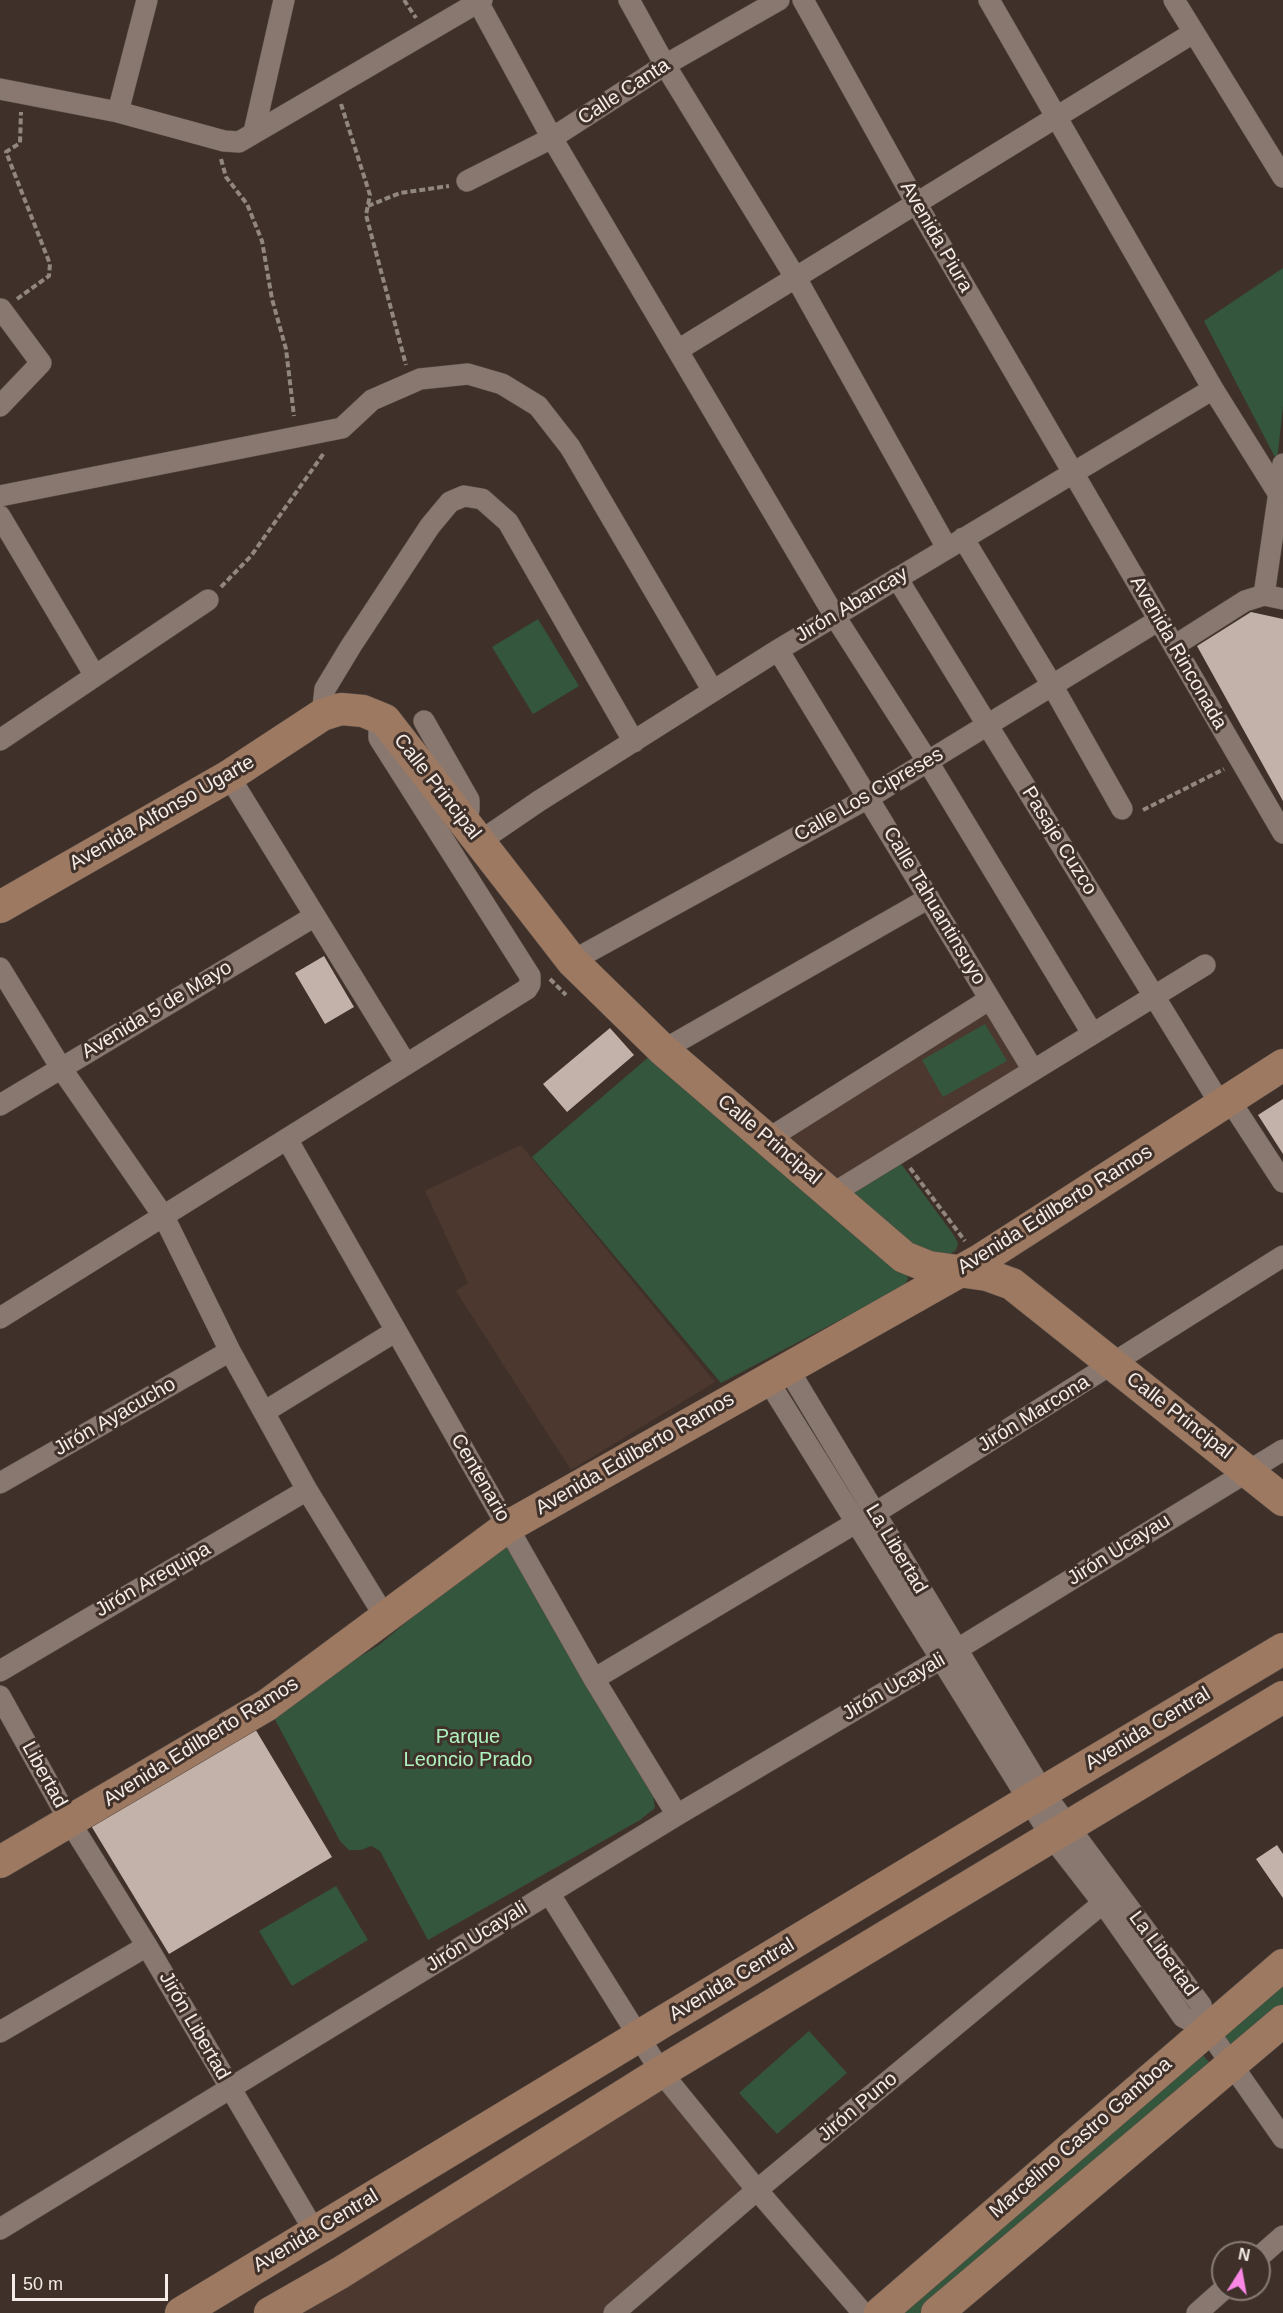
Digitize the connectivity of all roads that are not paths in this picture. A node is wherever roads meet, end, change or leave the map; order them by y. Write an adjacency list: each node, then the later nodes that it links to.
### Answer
1 (147, 0): 12 (street)
2 (284, 0): 14 (street)
3 (629, 0): 10 (street)
4 (779, 0): 10 (street, Calle Canta)
5 (803, 0): 18 (street, Avenida Piura)
6 (989, 0): 13 (street)
7 (1174, 0): 9 (street)
8 (480, 1): 14 (street); 15 (street)
9 (1193, 33): 13 (street); 16 (street)
10 (665, 65): 15 (street, Calle Canta); 19 (street)
11 (0, 89): 12 (street)
12 (118, 112): 14 (street)
13 (1055, 118): 18 (street); 22 (street)
14 (254, 132)
15 (552, 138): 17 (street, Calle Canta); 21 (street)
16 (1283, 177)
17 (467, 181)
18 (916, 203): 19 (street); 25 (street, Avenida Piura)
19 (795, 278): 21 (street); 29 (street)
20 (1, 310): 23 (street)
21 (678, 350): 33 (street)
22 (1213, 390): 25 (street, Jirón Abancay); 26 (street)
23 (0, 406)
24 (1283, 464): 26 (street)
25 (1072, 473): 29 (street, Jirón Abancay); 34 (street, Avenida Rinconada)
26 (1278, 493): 31 (street)
27 (0, 496): 39 (street)
28 (0, 516): 37 (street)
29 (955, 543): 30 (street, Jirón Abancay); 38 (street)
30 (897, 578): 33 (street, Jirón Abancay); 43 (street, Pasaje Cuzco)
31 (1273, 597): 35 (street)
32 (208, 600): 37 (street)
33 (834, 615): 36 (street, Jirón Abancay); 46 (street)
34 (1159, 620): 35 (street, Avenida Rinconada); 38 (street, Calle Los Cipreses)
35 (1174, 646): 51 (street, Avenida Rinconada)
36 (778, 650): 39 (street, Jirón Abancay); 48 (street, Calle Tahuantinsuyo)
37 (95, 676): 44 (street)
38 (1052, 685): 43 (street, Calle Los Cipreses); 49 (street)
39 (713, 691): 45 (street, Jirón Abancay)
40 (322, 715): 41 (main road, Calle Principal); 45 (street); 47 (main road, Avenida Alfonso Ugarte)
41 (385, 720): 50 (main road, Calle Principal); 62 (street)
42 (424, 721): 50 (street)
43 (987, 725): 46 (street, Calle Los Cipreses); 58 (street, Pasaje Cuzco)
44 (0, 740)
45 (634, 742): 50 (street, Jirón Abancay)
46 (928, 762): 48 (street, Calle Los Cipreses); 60 (street)
47 (229, 776): 53 (main road, Avenida Alfonso Ugarte); 54 (street)
48 (868, 798): 52 (street, Calle Tahuantinsuyo); 55 (street, Calle Los Cipreses)
49 (1122, 809)
50 (470, 830): 55 (main road, Calle Principal)
51 (1283, 833)
52 (929, 898): 59 (street, Calle Tahuantinsuyo); 61 (street)
53 (0, 907)
54 (315, 916): 62 (street); 64 (street, Avenida 5 de Mayo)
55 (573, 961): 61 (main road, Calle Principal)
56 (1204, 965): 58 (street)
57 (0, 968): 64 (street)
58 (1154, 996): 60 (street); 66 (street, Pasaje Cuzco)
59 (990, 999): 65 (street, Calle Tahuantinsuyo); 69 (street)
60 (1092, 1034): 65 (street)
61 (663, 1050): 69 (main road, Calle Principal)
62 (406, 1064): 68 (street)
63 (1283, 1065): 66 (main road, Avenida Edilberto Ramos)
64 (61, 1068): 67 (street, Avenida 5 de Mayo); 72 (street)
65 (1033, 1070): 71 (street)
66 (1225, 1102): 70 (street, Pasaje Cuzco); 74 (main road, Avenida Edilberto Ramos)
67 (0, 1105)
68 (286, 1139): 72 (street); 76 (street, Centenario)
69 (768, 1139): 71 (main road, Calle Principal)
70 (1283, 1182)
71 (832, 1194): 74 (main road, Calle Principal)
72 (164, 1216): 75 (street); 77 (street)
73 (1283, 1256): 78 (street, Jirón Marcona)
74 (969, 1266): 78 (main road, Calle Principal); 79 (main road, Avenida Edilberto Ramos)
75 (0, 1318)
76 (396, 1331): 80 (street); 87 (street, Centenario)
77 (230, 1351): 80 (street); 83 (street, Jirón Ayacucho)
78 (1112, 1364): 82 (main road, Calle Principal); 86 (street, Jirón Marcona)
79 (777, 1373): 86 (street, La Libertad); 87 (main road, Avenida Edilberto Ramos)
80 (264, 1412): 84 (street)
81 (1283, 1450): 82 (street, Jirón Ucayau)
82 (1248, 1470): 85 (main road, Calle Principal); 90 (street, Jirón Ucayau)
83 (0, 1483)
84 (307, 1490): 88 (street); 91 (street, Jirón Arequipa)
85 (1283, 1500)
86 (866, 1517): 90 (street, La Libertad); 92 (street, Jirón Marcona)
87 (507, 1527): 88 (main road, Avenida Edilberto Ramos); 92 (street, Centenario)
88 (385, 1617): 97 (main road, Avenida Edilberto Ramos)
89 (1283, 1649): 95 (main road, Avenida Central)
90 (950, 1654): 95 (street, La Libertad); 96 (street, Jirón Ucayali)
91 (0, 1671)
92 (594, 1679): 96 (street, Centenario)
93 (0, 1696): 97 (street, Libertad)
94 (1283, 1697): 98 (main road)
95 (1036, 1796): 98 (street, La Libertad); 107 (main road, Avenida Central)
96 (677, 1815): 100 (street, Jirón Ucayali)
97 (70, 1822): 99 (main road, Avenida Edilberto Ramos); 102 (street, Jirón Libertad)
98 (1059, 1831): 101 (street, La Libertad); 105 (street, La Libertad); 109 (main road)
99 (0, 1862)
100 (549, 1893): 107 (street); 110 (street, Jirón Ucayali)
101 (1103, 1903): 105 (street, La Libertad); 112 (street, Jirón Puno)
102 (147, 1946): 106 (street); 110 (street, Jirón Libertad)
103 (1283, 1965): 105 (main road, Marcelino Castro Gamboa)
104 (1283, 2020): 108 (main road, Marcelino Castro Gamboa)
105 (1207, 2029): 108 (street); 122 (main road, Marcelino Castro Gamboa)
106 (0, 2032)
107 (639, 2036): 109 (street); 114 (main road, Avenida Central)
108 (1232, 2064): 111 (street); 123 (main road, Marcelino Castro Gamboa)
109 (661, 2072): 112 (street); 119 (main road)
110 (230, 2088): 113 (street, Jirón Ucayali); 114 (street, Jirón Libertad)
111 (1283, 2138)
112 (757, 2190): 120 (street, Jirón Puno); 121 (street)
113 (0, 2229)
114 (315, 2232): 118 (main road, Avenida Central)
115 (1283, 2236): 116 (street)
116 (1271, 2246)
117 (1211, 2301): 124 (street)
118 (181, 2313)
119 (270, 2313)
120 (614, 2313)
121 (863, 2313)
122 (880, 2313)
123 (937, 2313)
124 (1197, 2313)

